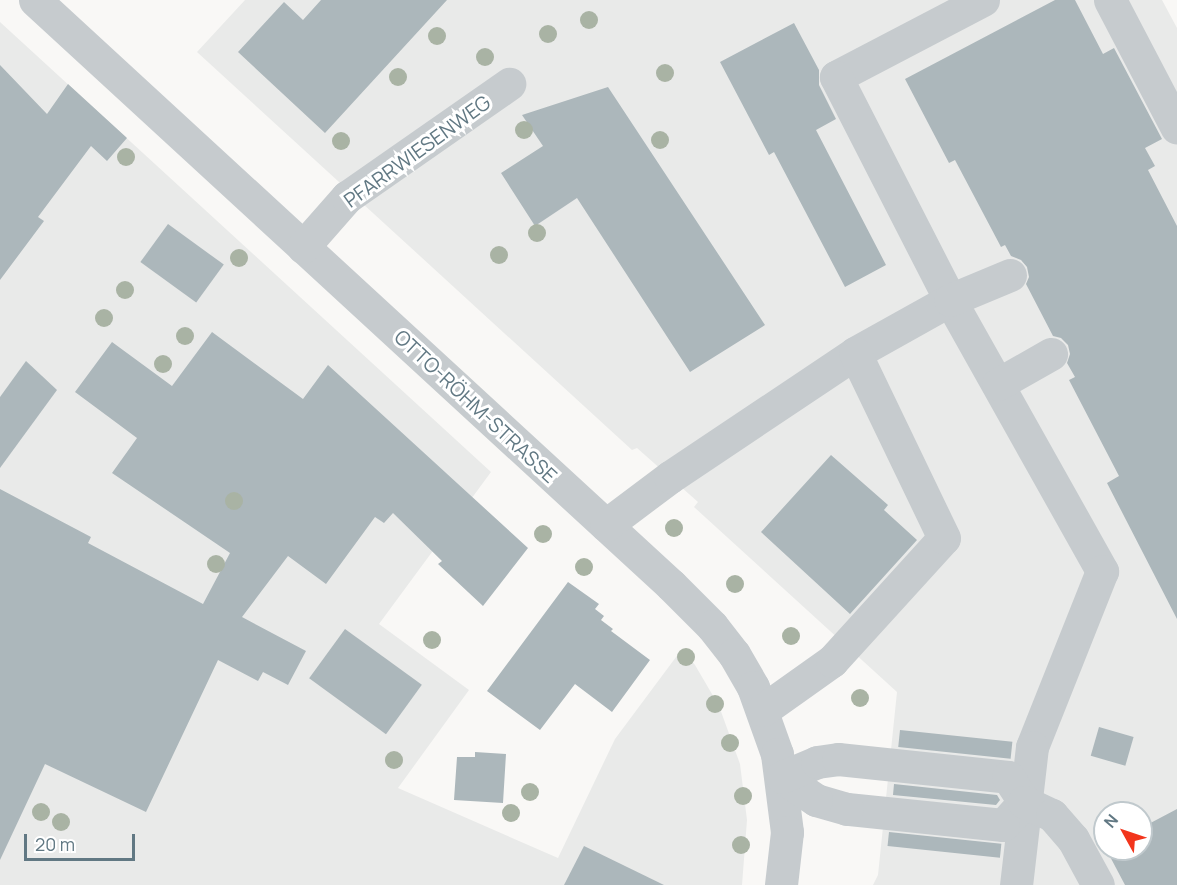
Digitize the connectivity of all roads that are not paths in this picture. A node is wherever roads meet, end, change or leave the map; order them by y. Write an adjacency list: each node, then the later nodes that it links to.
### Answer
1 (35, 0): 6 (street, OTTO-RÖHM-STRASSE)
2 (983, 0): 8 (street)
3 (1110, 0): 5 (street)
4 (509, 84): 6 (street, PFARRWIESENWEG)
5 (1177, 128)
6 (303, 247): 12 (street, OTTO-RÖHM-STRASSE)
7 (1010, 274): 8 (street)
8 (950, 300): 9 (street); 11 (street)
9 (855, 353): 12 (street); 13 (street)
10 (1051, 354): 11 (street)
11 (998, 384): 15 (street)
12 (606, 525): 13 (street, OTTO-RÖHM-STRASSE)
13 (763, 710): 14 (street, OTTO-RÖHM-STRASSE)
14 (782, 777): 15 (street); 15 (street); 16 (street, OTTO-RÖHM-STRASSE)
15 (1024, 802): 17 (street); 18 (street)
16 (781, 885)
17 (1016, 885)
18 (1098, 885)

